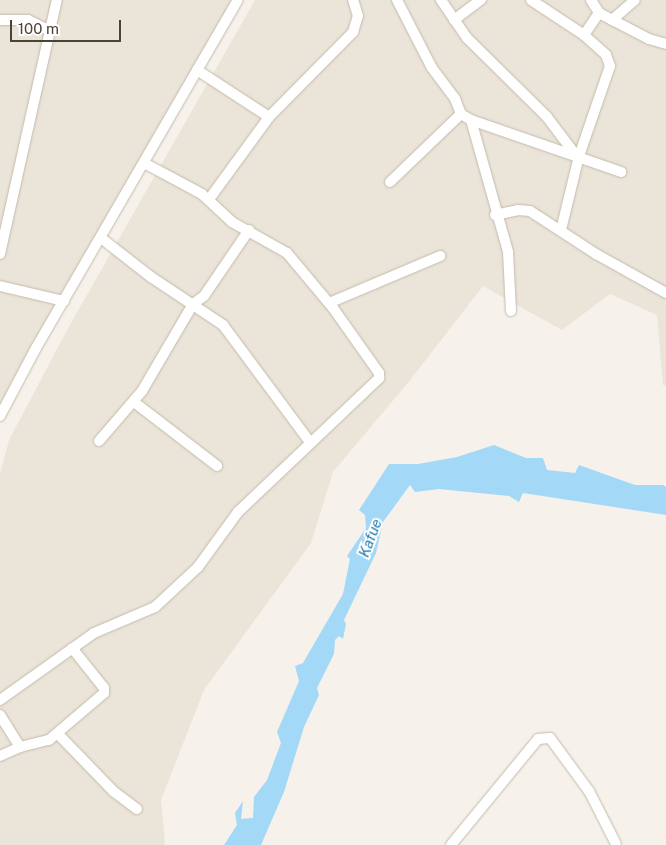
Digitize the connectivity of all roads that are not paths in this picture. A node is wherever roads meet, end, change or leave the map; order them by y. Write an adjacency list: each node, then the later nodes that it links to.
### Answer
1 (57, 0): 14 (street)
2 (238, 0): 17 (street)
3 (353, 0): 19 (street)
4 (397, 0): 18 (street)
5 (440, 0): 12 (street)
6 (481, 0): 12 (street)
7 (531, 0): 15 (street)
8 (591, 0): 10 (street)
9 (635, 0): 13 (street)
10 (599, 14): 13 (street); 15 (street)
11 (0, 20): 14 (street)
12 (454, 20): 21 (street)
13 (612, 20): 16 (street)
14 (51, 31): 30 (street)
15 (584, 35): 21 (street)
16 (666, 44)
17 (197, 70): 19 (street); 22 (street)
18 (461, 114): 20 (street); 24 (street)
19 (269, 118): 25 (street)
20 (471, 120): 21 (street); 26 (street)
21 (577, 155): 23 (street); 28 (street)
22 (144, 163): 25 (street); 29 (street)
23 (621, 172)
24 (390, 182)
25 (210, 198): 27 (street)
26 (495, 215): 28 (street); 37 (street)
27 (249, 230): 35 (street); 36 (street)
28 (561, 230): 33 (street)
29 (100, 238): 34 (street); 36 (street)
30 (0, 254)
31 (440, 256): 35 (street)
32 (0, 286): 34 (street)
33 (666, 293)
34 (64, 301): 39 (street)
35 (329, 303): 41 (street)
36 (193, 304): 38 (street); 41 (street)
37 (510, 311)
38 (134, 402): 40 (street); 42 (street)
39 (0, 416)
40 (99, 441)
41 (310, 442): 43 (street)
42 (217, 466)
43 (72, 648): 44 (street); 46 (street)
44 (0, 700)
45 (0, 715): 47 (street)
46 (58, 734): 47 (street); 49 (street)
47 (20, 747): 48 (street)
48 (0, 756)
49 (137, 809)
50 (616, 844): 51 (street)
51 (451, 845)

